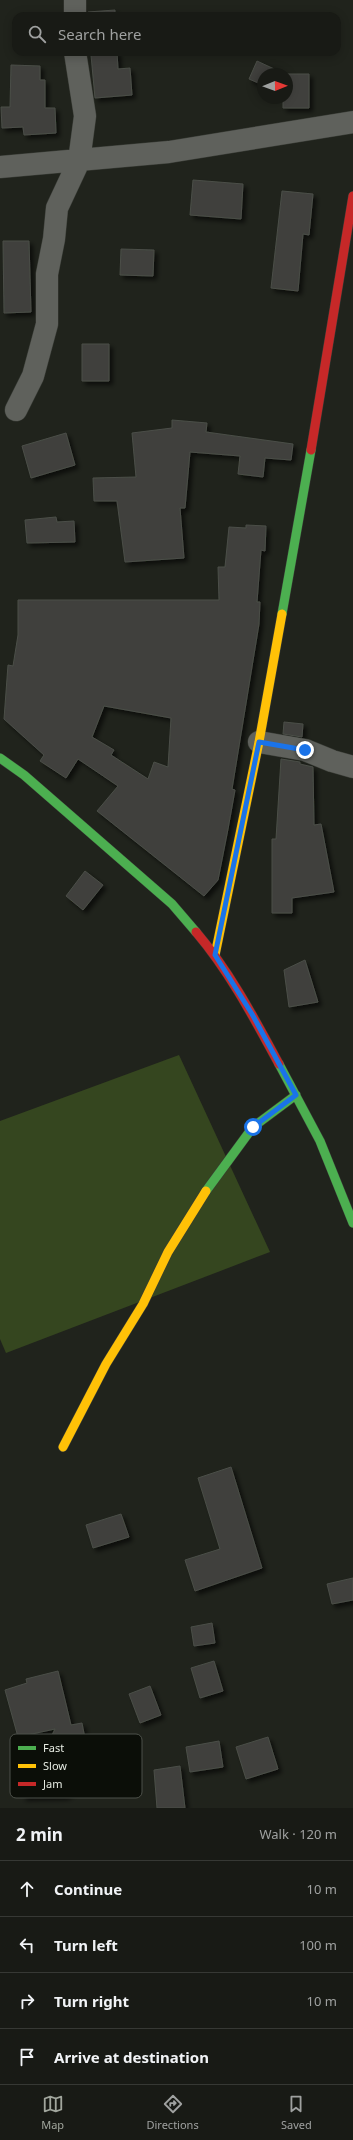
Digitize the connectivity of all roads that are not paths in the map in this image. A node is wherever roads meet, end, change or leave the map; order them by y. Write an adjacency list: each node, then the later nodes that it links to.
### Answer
1 (75, 0): 2 (street)
2 (75, 12)
3 (76, 56): 5 (street)
4 (353, 122): 5 (street)
5 (79, 162): 6 (street); 8 (street)
6 (0, 167)
7 (353, 196): 9 (street)
8 (16, 410)
9 (259, 742): 11 (street); 12 (street)
10 (0, 758): 12 (street)
11 (353, 767)
12 (215, 955): 13 (street)
13 (296, 1095): 14 (street); 15 (street)
14 (353, 1223)
15 (63, 1447)

